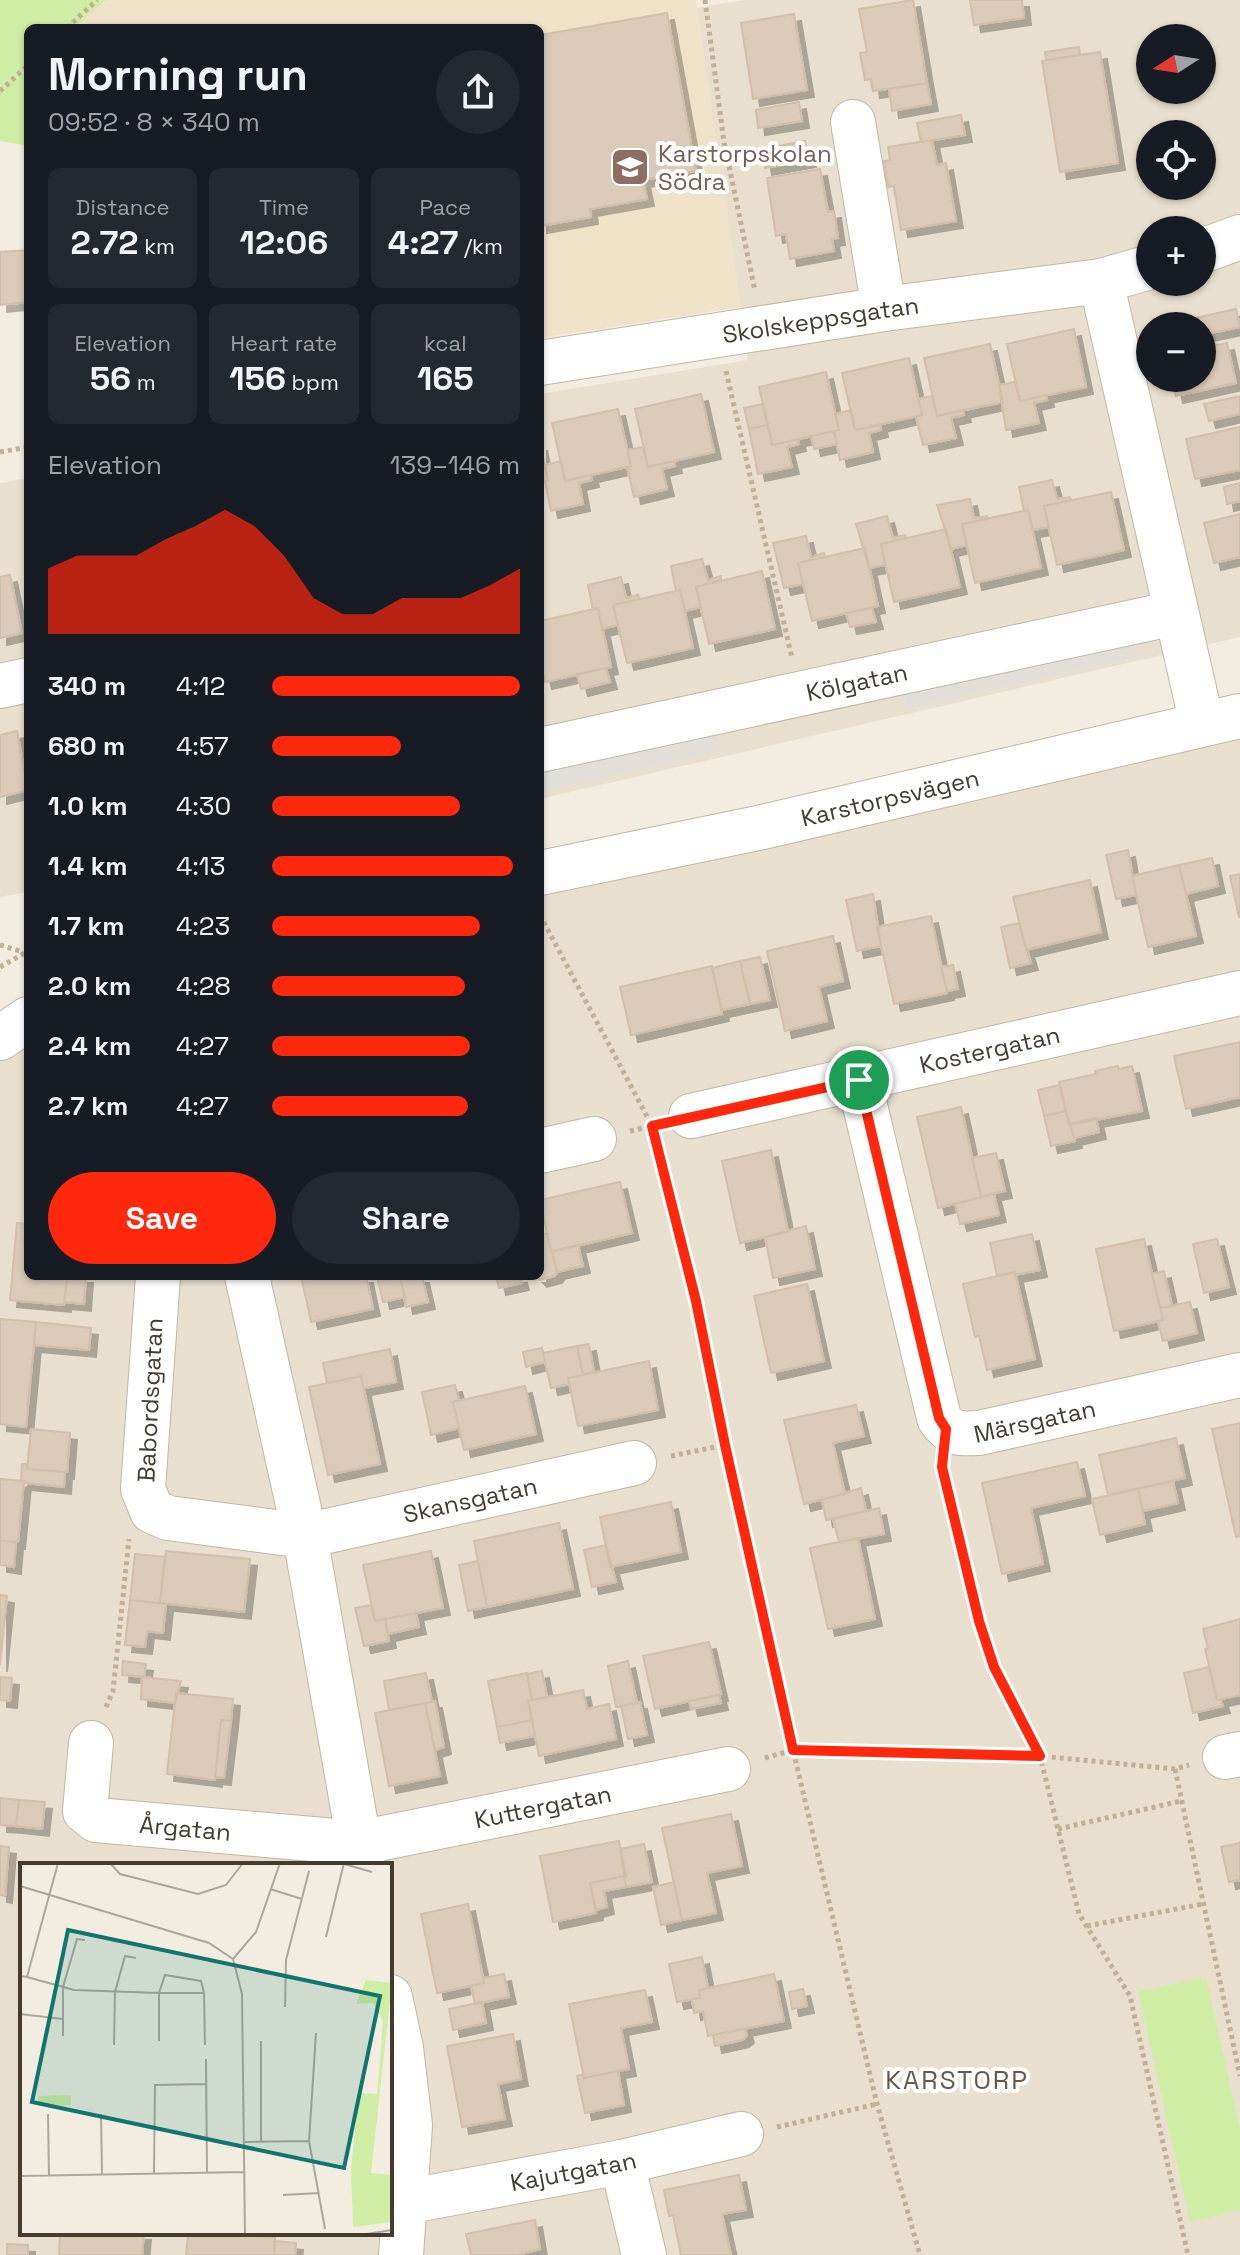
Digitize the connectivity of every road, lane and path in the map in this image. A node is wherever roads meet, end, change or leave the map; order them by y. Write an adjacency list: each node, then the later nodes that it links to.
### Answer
1 (97, 0): 3 (path)
2 (705, 0): 12 (path)
3 (71, 24)
4 (24, 69): 5 (path)
5 (0, 91)
6 (853, 122): 11 (street)
7 (1240, 237): 8 (street)
8 (1216, 246)
9 (1136, 271): 10 (street, Skolskeppsgatan)
10 (1101, 281): 11 (street, Skolskeppsgatan); 17 (street)
11 (884, 309): 12 (street, Skolskeppsgatan)
12 (763, 327): 13 (street, Skolskeppsgatan)
13 (718, 334): 14 (street, Skolskeppsgatan); 20 (path)
14 (544, 362)
15 (24, 448): 16 (path)
16 (0, 452)
17 (1175, 613): 20 (street, Kölgatan); 21 (street)
18 (24, 681): 19 (street)
19 (0, 686)
20 (800, 694): 22 (street, Kölgatan)
21 (1221, 720): 23 (street, Karstorpsvägen)
22 (544, 749)
23 (544, 872)
24 (544, 921): 33 (path)
25 (0, 945): 26 (path)
26 (24, 951)
27 (24, 953): 28 (path)
28 (0, 967)
29 (1240, 993): 32 (street, Kostergatan)
30 (24, 1022): 31 (street)
31 (0, 1038)
32 (859, 1080): 33 (street, Kostergatan); 39 (street, Märsgatan)
33 (672, 1121): 34 (path); 40 (path)
34 (594, 1139): 35 (street)
35 (544, 1150)
36 (158, 1280): 42 (street, Babordsgatan)
37 (248, 1280): 43 (street)
38 (1240, 1375): 39 (street, Märsgatan)
39 (946, 1429): 46 (path)
40 (725, 1445): 41 (path); 45 (path)
41 (634, 1463): 43 (street, Skansgatan)
42 (143, 1489): 43 (street, Babordsgatan); 44 (path)
43 (305, 1536): 50 (street)
44 (91, 1743): 50 (street, Årgatan)
45 (793, 1750): 46 (path); 47 (path); 55 (path)
46 (1040, 1756): 48 (path); 49 (path)
47 (728, 1769): 50 (street, Kuttergatan)
48 (1181, 1801): 49 (path); 51 (path)
49 (1058, 1829): 52 (path)
50 (360, 1854)
51 (1203, 1904): 52 (path); 54 (path)
52 (1087, 1926): 62 (path)
53 (392, 2006): 58 (street)
54 (1240, 2076)
55 (877, 2104): 56 (path); 61 (path)
56 (741, 2134): 57 (street, Kajutgatan)
57 (622, 2162): 58 (street, Kajutgatan); 60 (street)
58 (397, 2202): 59 (street)
59 (401, 2255)
60 (644, 2255)
61 (920, 2255)
62 (1188, 2255)

